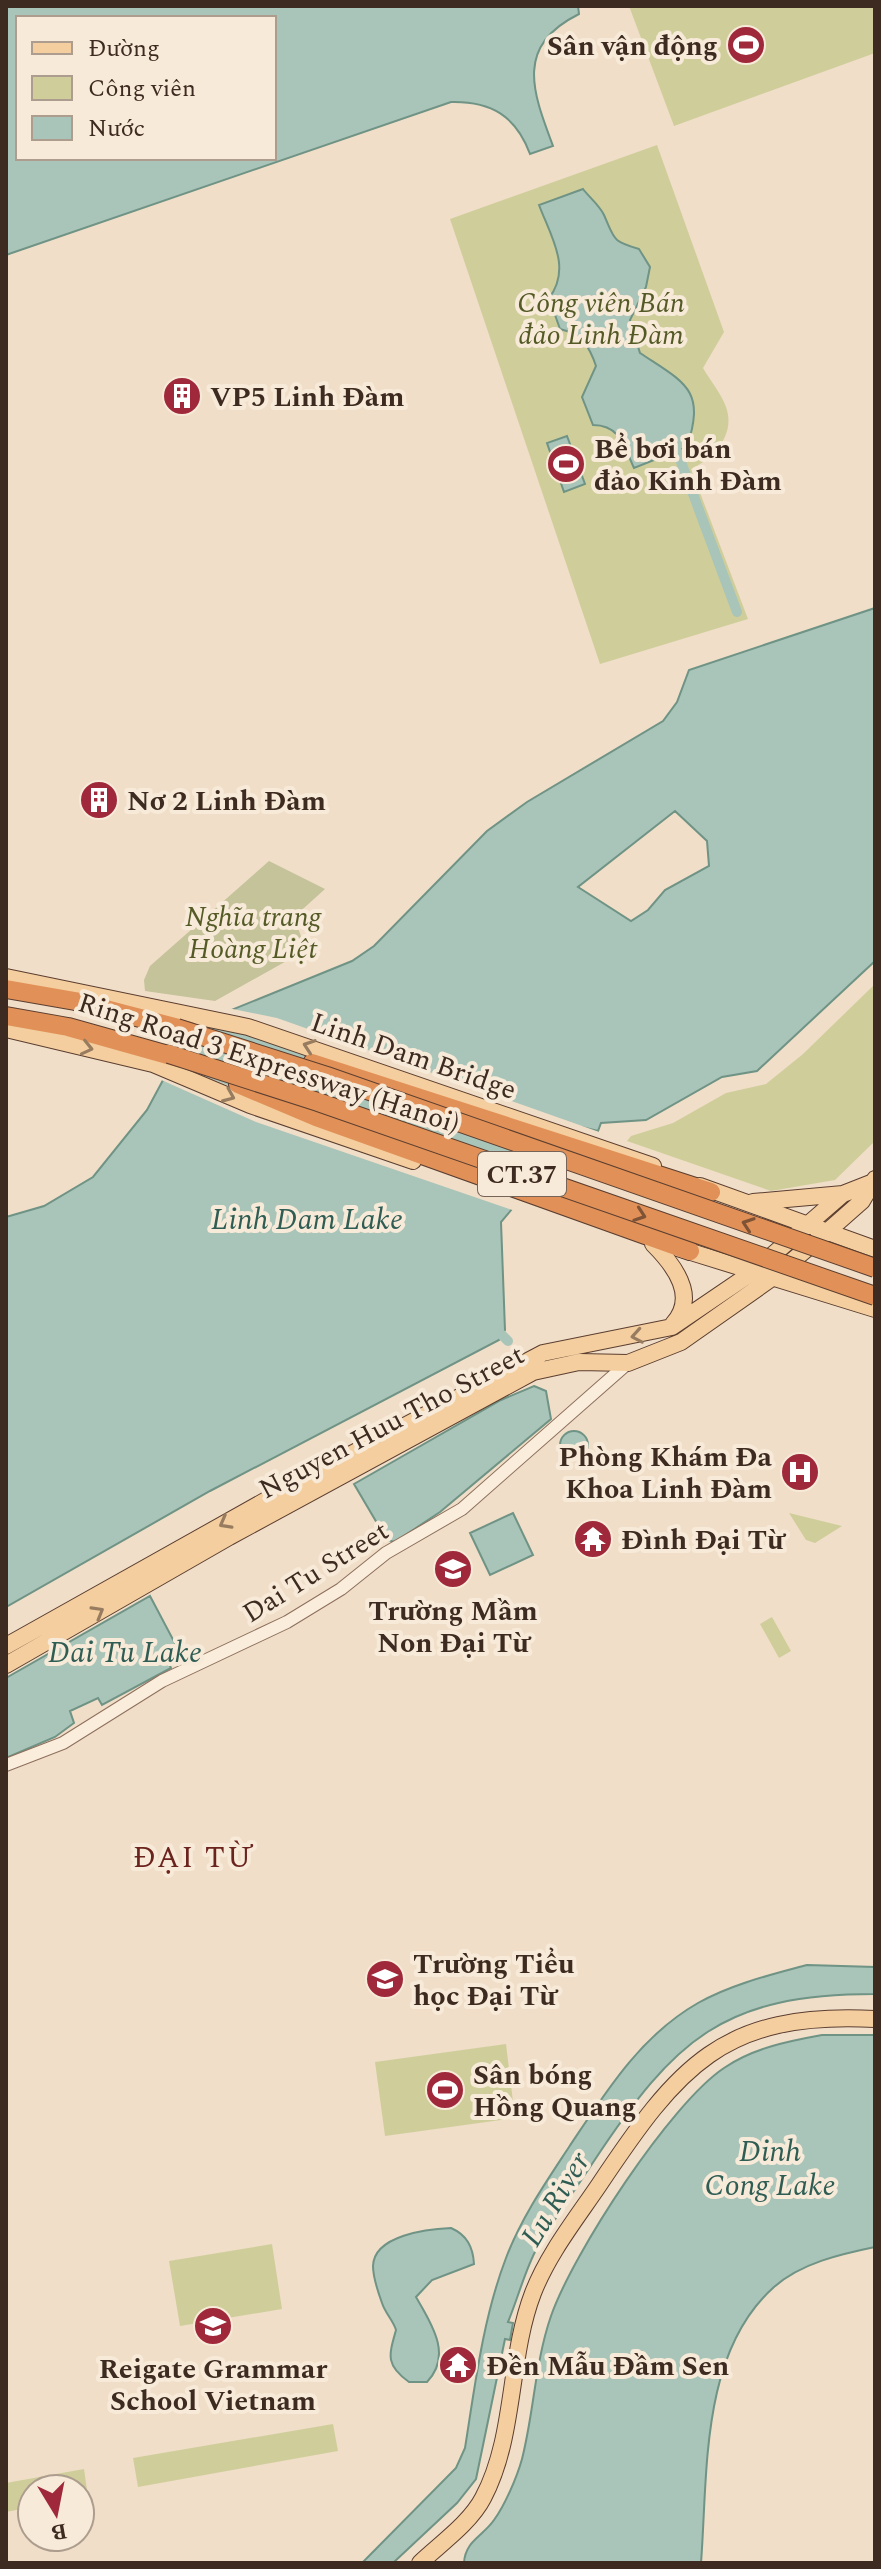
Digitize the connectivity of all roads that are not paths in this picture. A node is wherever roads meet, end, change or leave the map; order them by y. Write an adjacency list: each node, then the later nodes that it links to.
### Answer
1 (6, 977): 4 (main road, Linh Dam Bridge)
2 (6, 989): 4 (highway, Ring Road 3 Expressway (Hanoi) / CT.37)
3 (6, 1016): 6 (highway, Ring Road 3 Expressway (Hanoi) / CT.37)
4 (182, 1021): 8 (highway, bridge); 8 (main road, Linh Dam Bridge, one-way to 4); 18 (highway, Ring Road 3 Expressway (Hanoi) / CT.37, one-way to 4, bridge)
5 (6, 1029): 6 (main road, one-way to 6)
6 (163, 1059): 13 (main road, one-way to 13); 16 (highway, bridge); 21 (highway, Ring Road 3 Expressway (Hanoi) / CT.37, one-way to 21, bridge)
7 (873, 1181): 9 (main road, Nguyen Huu Tho Street); 12 (main road, Nguyen Huu Tho Street)
8 (711, 1192): 10 (main road, Linh Dam Bridge)
9 (843, 1194): 10 (main road); 11 (main road, Nguyen Huu Tho Street)
10 (745, 1202): 11 (main road, Linh Dam Bridge)
11 (809, 1225): 12 (main road, Linh Dam Bridge); 14 (main road, Nguyen Huu Tho Street)
12 (828, 1231): 15 (main road, Linh Dam Bridge); 17 (main road, Nguyen Huu Tho Street)
13 (653, 1244): 16 (main road); 23 (main road)
14 (780, 1249): 17 (street); 19 (main road, Nguyen Huu Tho Street)
15 (875, 1249)
16 (690, 1251): 19 (main road)
17 (799, 1255): 20 (main road, Nguyen Huu Tho Street)
18 (875, 1268)
19 (753, 1272): 20 (main road); 23 (main road, Nguyen Huu Tho Street)
20 (772, 1278): 22 (main road); 25 (main road, Nguyen Huu Tho Street)
21 (875, 1296)
22 (875, 1309)
23 (667, 1329): 27 (main road, Nguyen Huu Tho Street, one-way to 27)
24 (591, 1362): 25 (main road, Nguyen Huu Tho Street); 26 (street); 27 (main road, Nguyen Huu Tho Street)
25 (628, 1363): 26 (street, Dai Tu Street)
26 (583, 1402): 30 (street, Dai Tu Street)
27 (307, 1486): 28 (main road, Nguyen Huu Tho Street, one-way to 28); 29 (main road, Nguyen Huu Tho Street, one-way to 27)
28 (6, 1646)
29 (6, 1665)
30 (6, 1765)
31 (875, 2019): 32 (main road)
32 (420, 2563)

